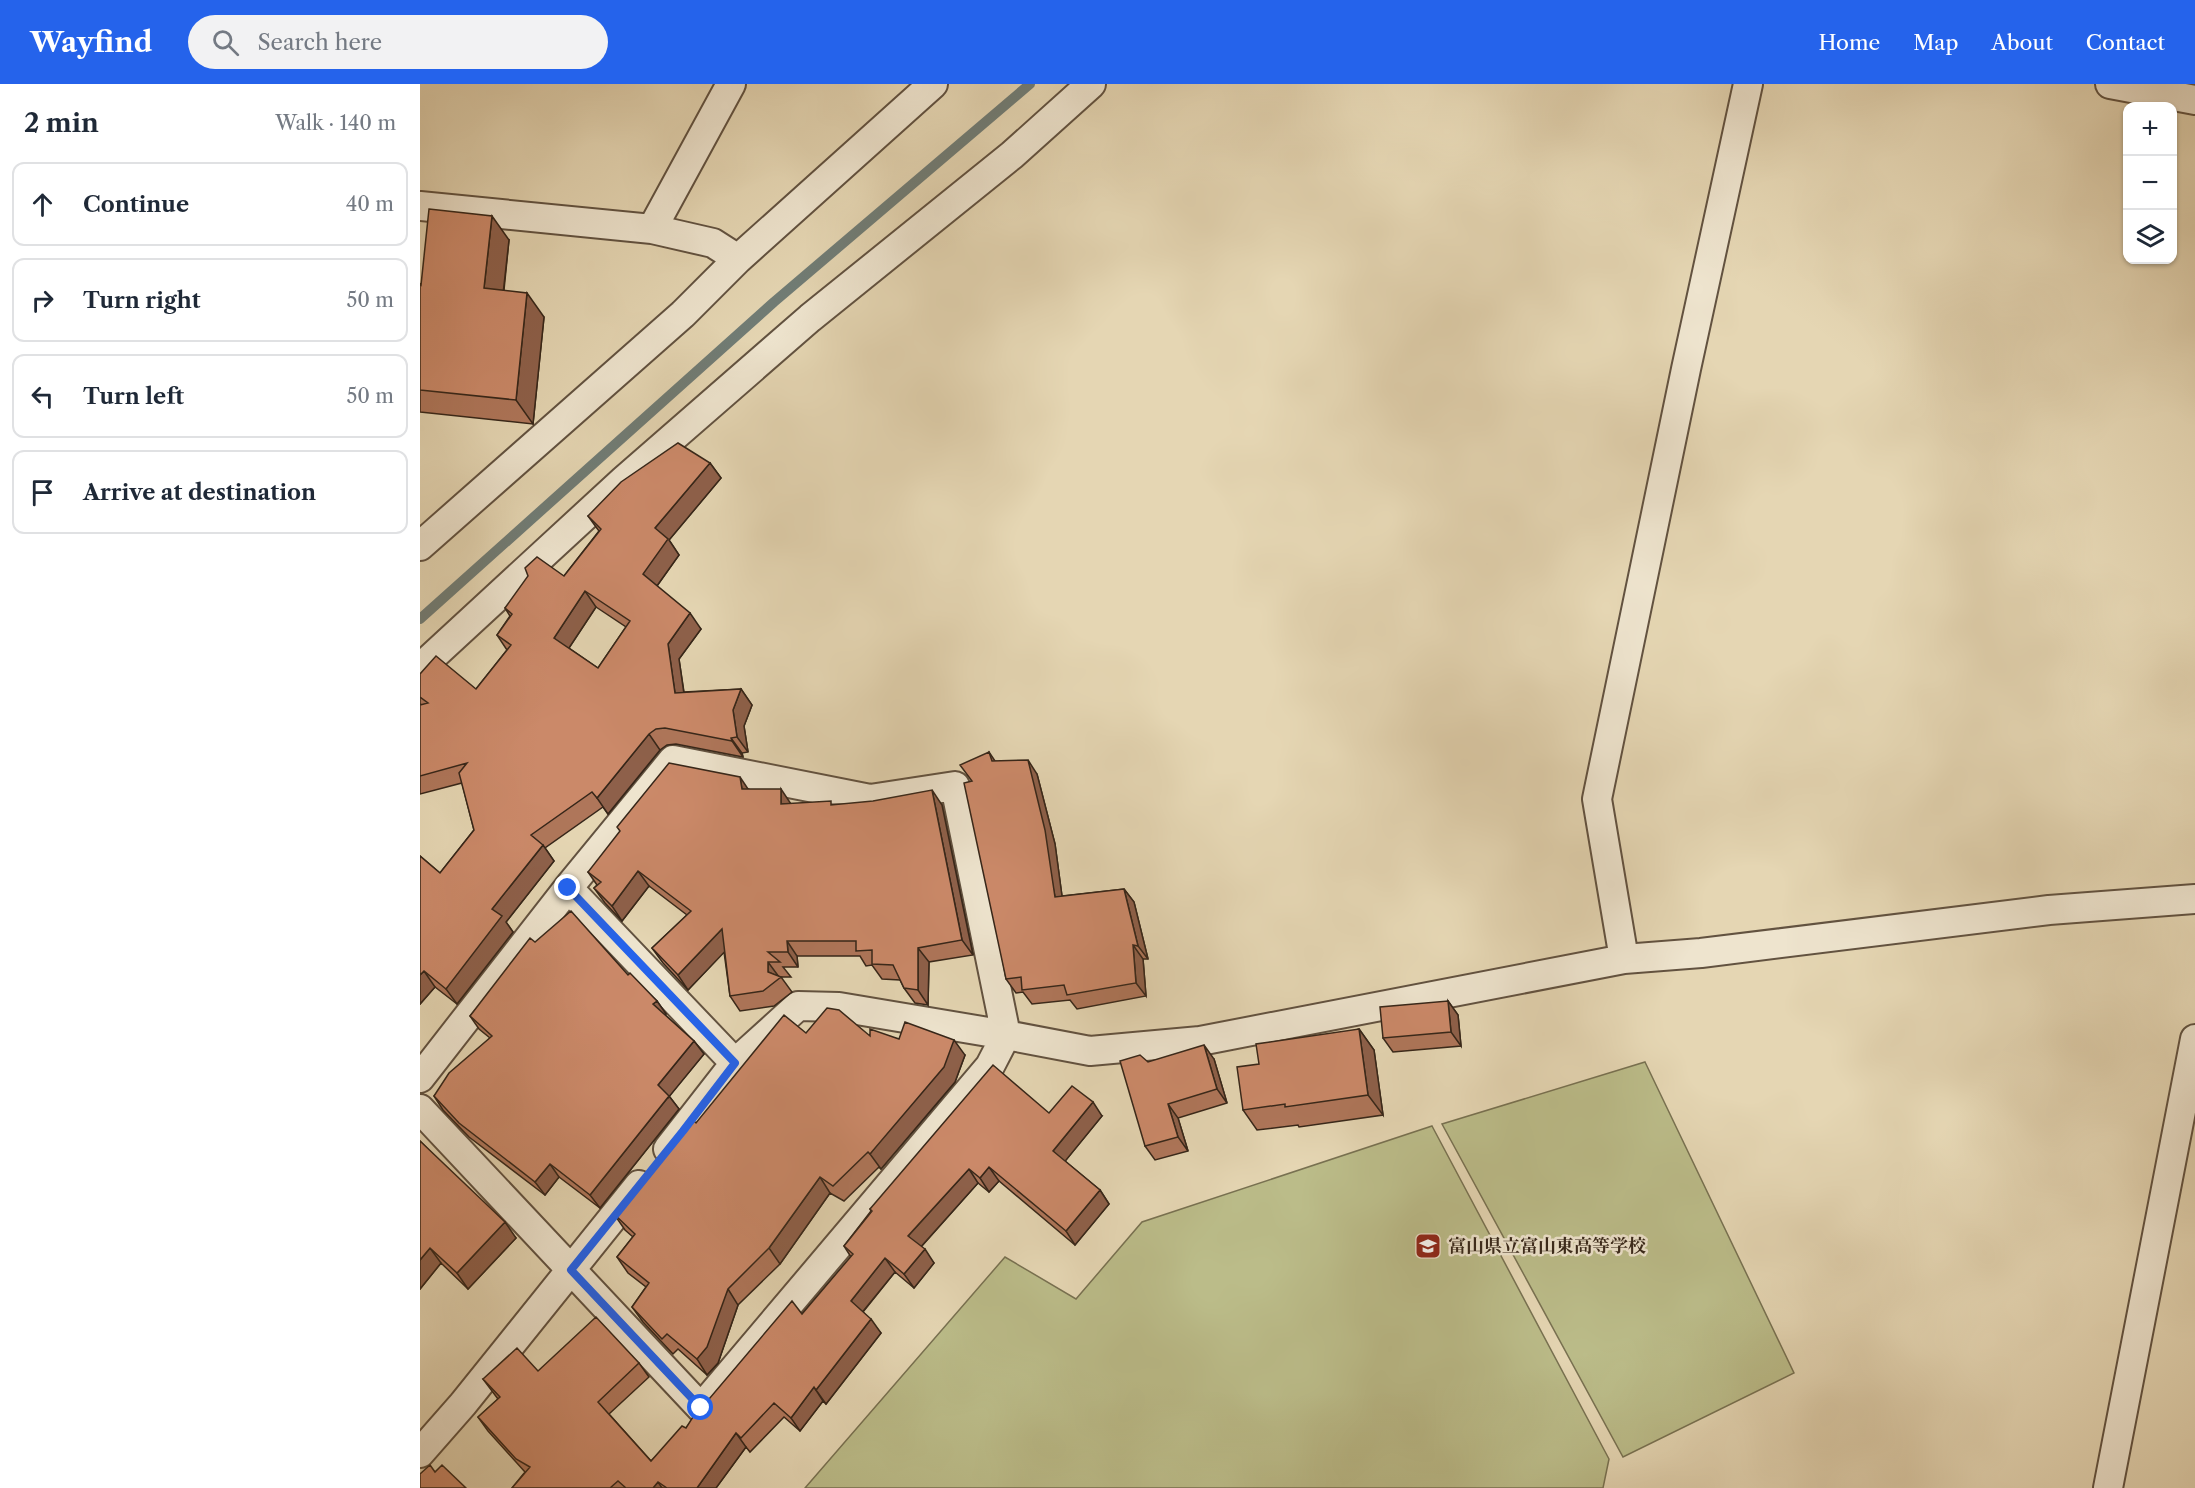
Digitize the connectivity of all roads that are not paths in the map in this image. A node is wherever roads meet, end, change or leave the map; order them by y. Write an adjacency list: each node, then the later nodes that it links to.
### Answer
1 (731, 84): 8 (street)
2 (933, 84): 9 (street)
3 (1091, 84): 11 (street)
4 (1748, 84): 14 (street)
5 (2110, 84): 6 (street)
6 (2195, 100)
7 (420, 206): 8 (street)
8 (652, 229): 9 (street)
9 (738, 259): 10 (street)
10 (420, 546)
11 (420, 668)
12 (568, 888): 15 (street); 17 (street); 18 (street)
13 (2195, 899): 14 (street)
14 (1624, 959): 15 (street)
15 (1006, 1035): 17 (street); 20 (street)
16 (2195, 1039): 22 (street)
17 (735, 1063): 20 (street)
18 (420, 1078)
19 (420, 1109): 20 (street)
20 (571, 1270): 21 (street)
21 (420, 1453)
22 (2108, 1488)

